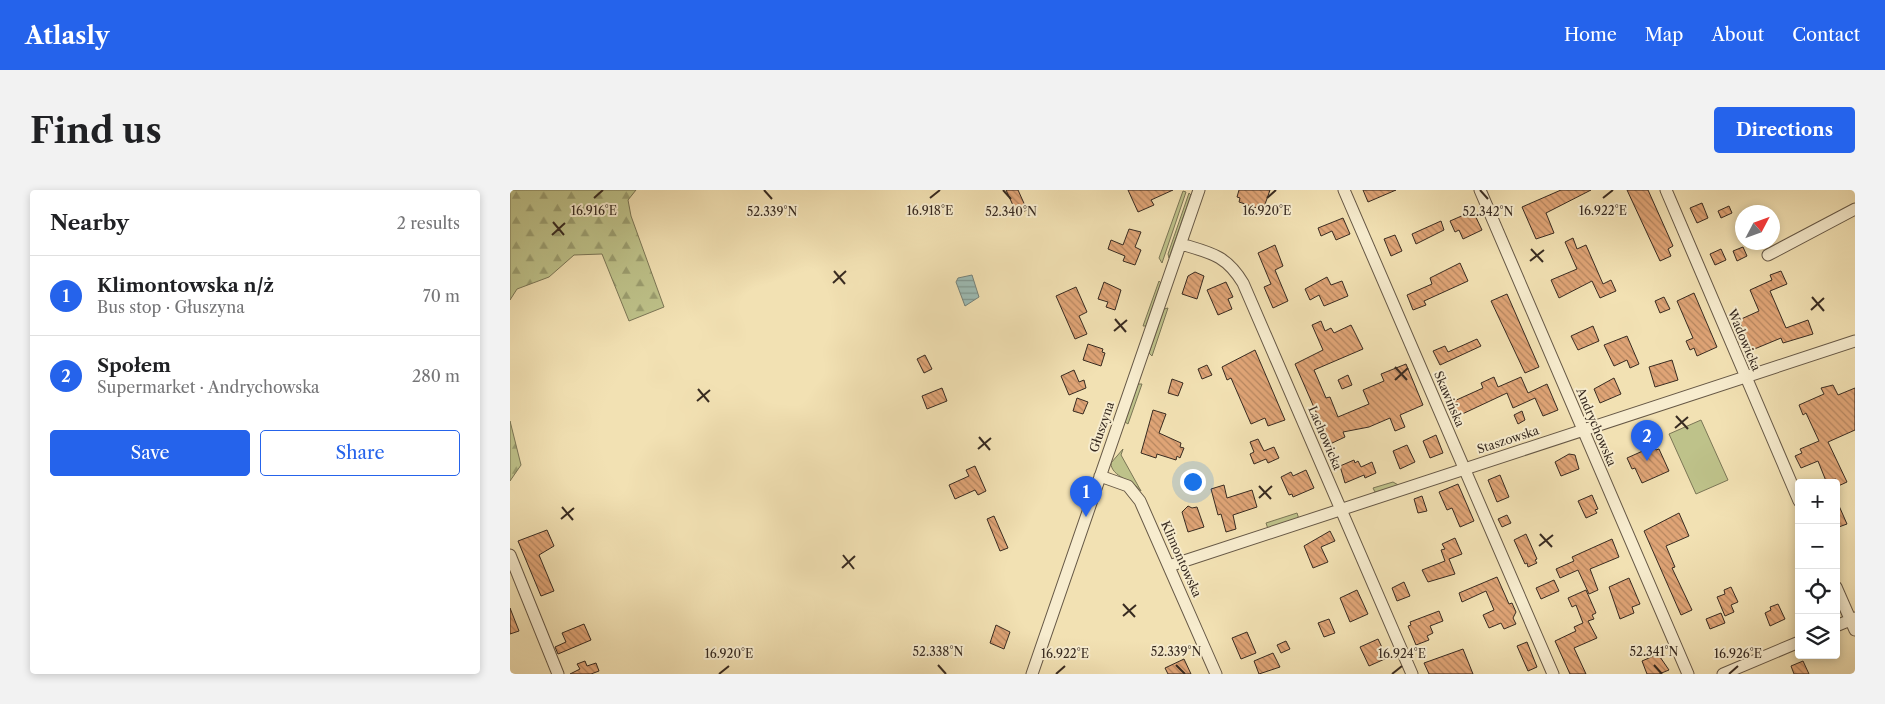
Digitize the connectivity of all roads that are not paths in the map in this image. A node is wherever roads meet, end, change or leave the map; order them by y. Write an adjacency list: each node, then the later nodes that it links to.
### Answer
1 (1199, 190): 6 (street, Głuszyna)
2 (1344, 190): 11 (street, Skawińska)
3 (1480, 190): 10 (street, Andrychowska)
4 (1666, 190): 9 (street, Wadowicka)
5 (1855, 209): 7 (street)
6 (1181, 244): 12 (street, Głuszyna); 14 (street, Lachowicka)
7 (1768, 255)
8 (1855, 341): 9 (street, Staszowska)
9 (1745, 378): 10 (street, Staszowska); 13 (street, Wadowicka)
10 (1582, 430): 11 (street, Staszowska); 26 (street, Andrychowska)
11 (1464, 469): 14 (street, Staszowska); 25 (street, Skawińska)
12 (1100, 476): 16 (street, Klimontowska); 22 (street, Głuszyna)
13 (1795, 492)
14 (1341, 510): 16 (street, Staszowska); 24 (street, Lachowicka)
15 (510, 555): 21 (street)
16 (1169, 566): 23 (street, Klimontowska)
17 (1840, 595): 18 (street)
18 (1854, 623): 19 (street)
19 (1840, 625)
20 (1795, 644): 27 (street)
21 (558, 674)
22 (1032, 674)
23 (1216, 674)
24 (1412, 674)
25 (1553, 674)
26 (1688, 674)
27 (1723, 674)

